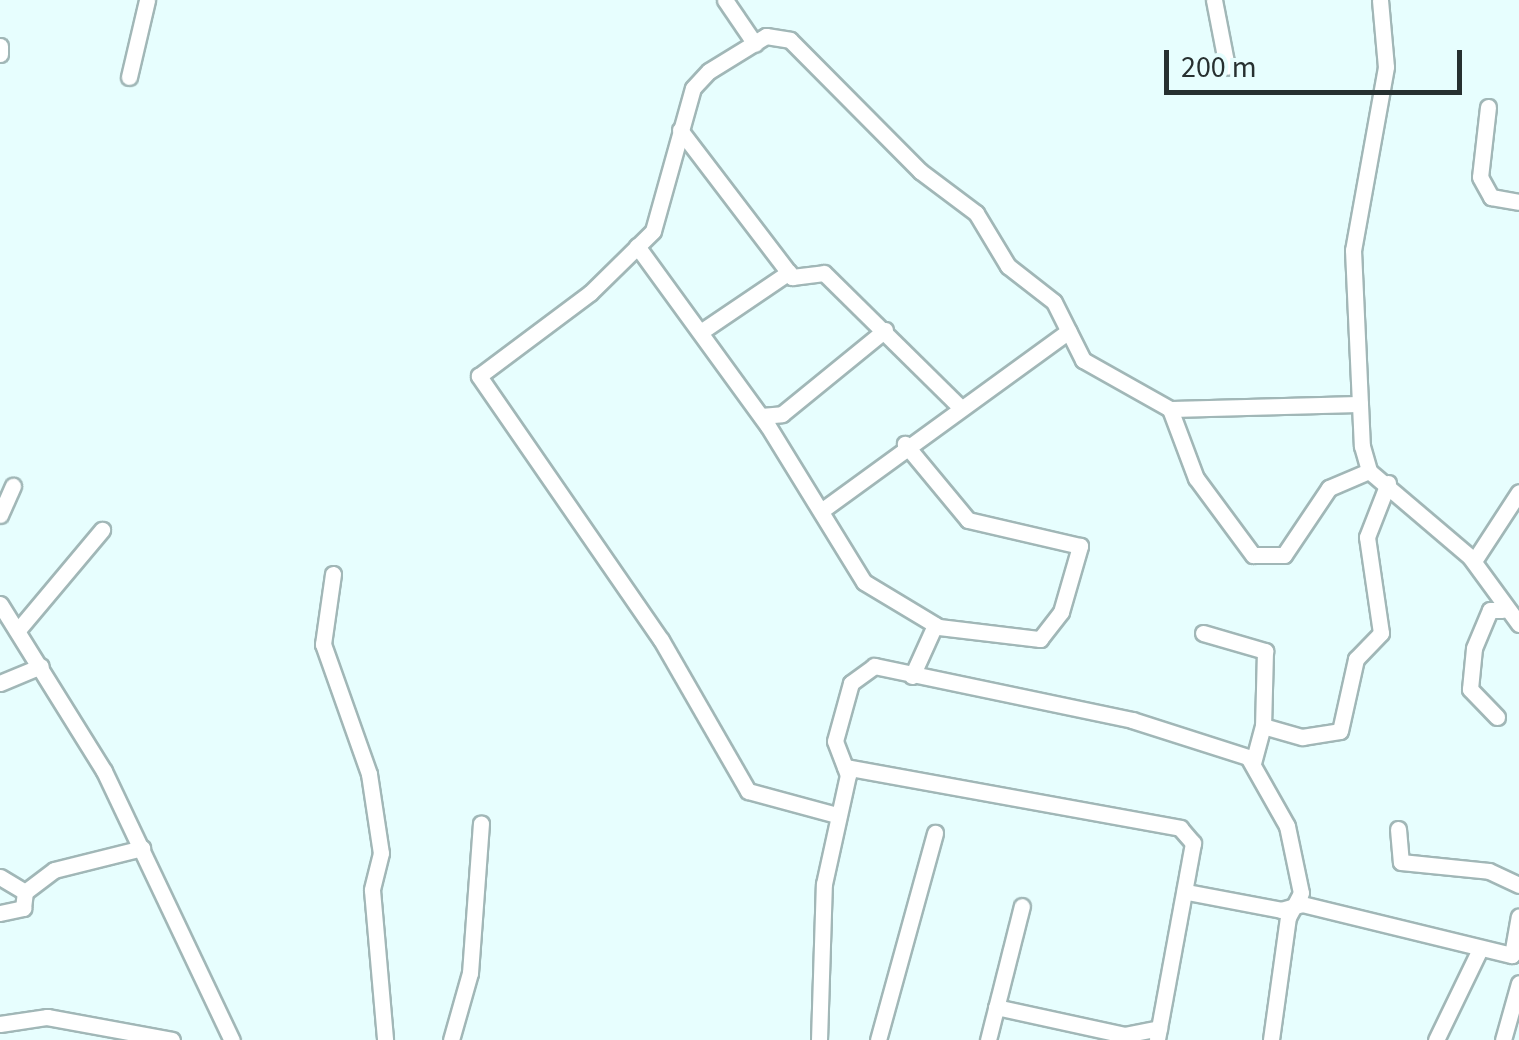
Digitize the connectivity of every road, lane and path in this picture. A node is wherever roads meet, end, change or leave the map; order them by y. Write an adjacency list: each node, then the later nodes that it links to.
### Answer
1 (147, 0): 9 (street)
2 (725, 0): 5 (street)
3 (1214, 0): 8 (street)
4 (1380, 0): 18 (street)
5 (755, 44): 11 (street); 17 (street)
6 (0, 46): 7 (street)
7 (0, 54)
8 (1227, 67)
9 (129, 77)
10 (1488, 107): 12 (street)
11 (680, 130): 13 (street); 14 (street)
12 (1519, 202)
13 (638, 246): 16 (street); 45 (street)
14 (789, 272): 15 (street); 16 (street)
15 (885, 330): 19 (street); 21 (street)
16 (702, 331): 21 (street)
17 (1068, 331): 19 (street); 20 (street)
18 (1360, 404): 20 (street); 23 (street)
19 (958, 405): 22 (street)
20 (1170, 409): 23 (street)
21 (761, 416): 27 (street)
22 (905, 444): 27 (street); 35 (street)
23 (1369, 471): 24 (street)
24 (1388, 483): 30 (street); 42 (street)
25 (13, 486): 28 (street)
26 (1519, 492): 30 (street)
27 (822, 511): 35 (street)
28 (0, 515)
29 (102, 530): 36 (street)
30 (1474, 560): 32 (street)
31 (333, 574): 67 (street)
32 (1502, 610): 34 (street); 41 (street)
33 (2, 612): 36 (street)
34 (1519, 624)
35 (935, 625): 39 (street)
36 (18, 630): 38 (street)
37 (1203, 633): 42 (street)
38 (42, 666): 40 (street); 49 (street)
39 (912, 676): 43 (street); 44 (street)
40 (0, 683)
41 (1497, 716)
42 (1263, 726): 43 (street)
43 (1252, 763): 55 (street)
44 (845, 767): 45 (street); 53 (street)
45 (833, 814): 69 (street)
46 (480, 822): 68 (street)
47 (1398, 829): 51 (street)
48 (935, 833): 70 (street)
49 (142, 848): 52 (street); 66 (street)
50 (0, 876): 52 (street)
51 (1519, 885)
52 (25, 892): 56 (street)
53 (1187, 892): 55 (street); 64 (street)
54 (1022, 906): 61 (street)
55 (1292, 906): 58 (street); 72 (street)
56 (0, 913)
57 (1519, 917): 59 (street)
58 (1478, 953): 59 (street); 73 (street)
59 (1515, 959)
60 (1519, 983): 74 (street)
61 (996, 1007): 64 (street); 71 (street)
62 (0, 1024): 63 (street)
63 (51, 1032): 65 (street)
64 (1158, 1034)
65 (172, 1040)
66 (229, 1040)
67 (385, 1040)
68 (451, 1040)
69 (818, 1040)
70 (878, 1040)
71 (988, 1040)
72 (1271, 1040)
73 (1436, 1040)
74 (1503, 1040)

